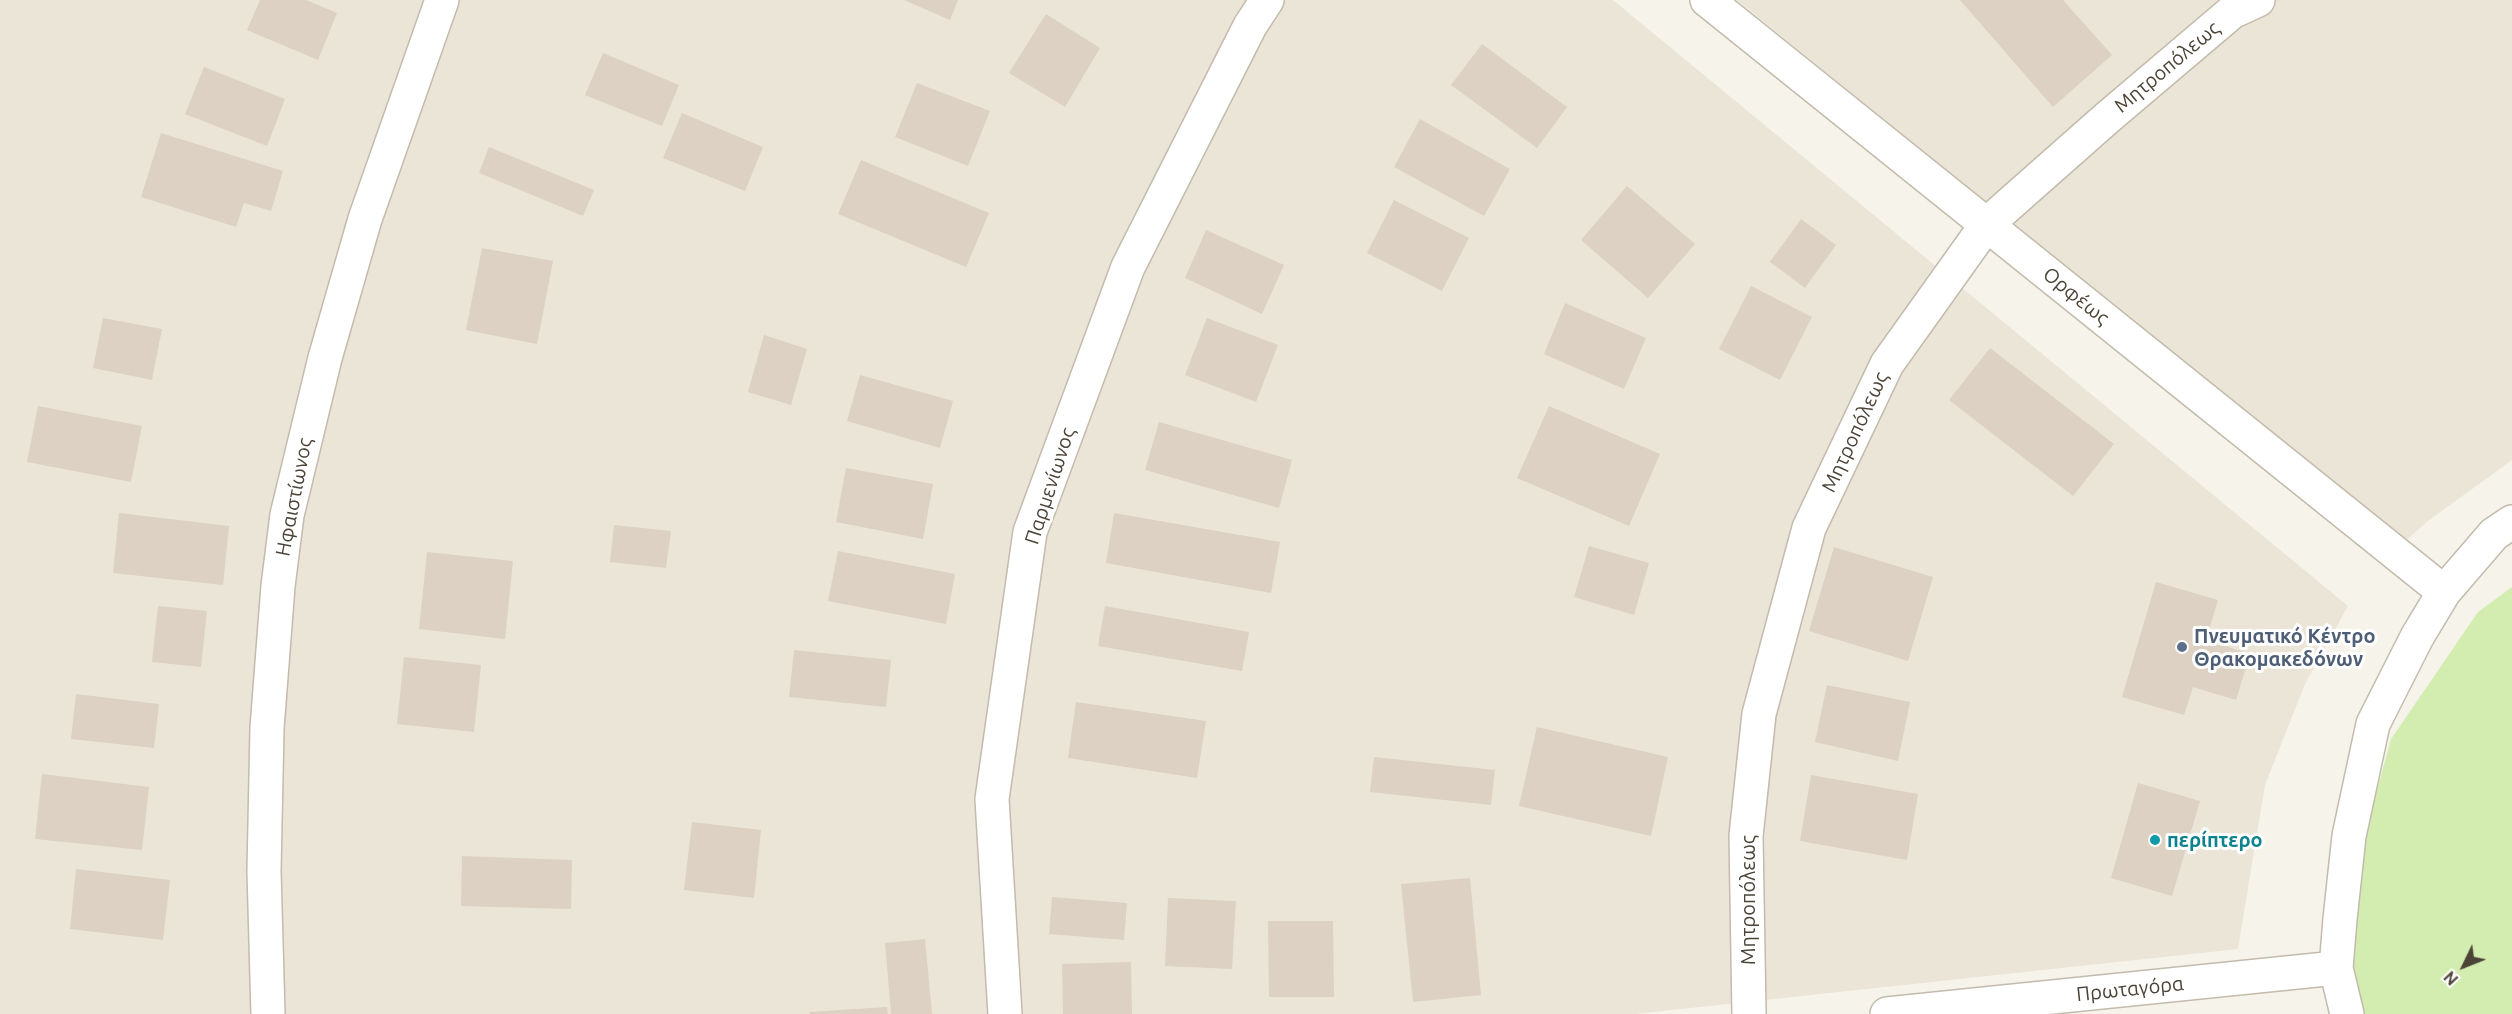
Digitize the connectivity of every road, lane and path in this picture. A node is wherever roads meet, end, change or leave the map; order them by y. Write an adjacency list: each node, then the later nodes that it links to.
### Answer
1 (442, 0): 9 (street, Ηφαιστίωνος)
2 (1267, 0): 10 (street, Παρμενίωνος)
3 (1707, 0): 5 (street, Ορφέως)
4 (2258, 0): 5 (street, Μητροπόλεως)
5 (1986, 224): 7 (street, Ορφέως); 11 (street, Μητροπόλεως)
6 (2512, 522): 7 (street)
7 (2444, 592): 8 (street)
8 (2336, 968): 12 (street, Πρωταγόρα); 13 (street)
9 (268, 1014)
10 (1005, 1014)
11 (1749, 1014)
12 (1887, 1014)
13 (2347, 1014)

